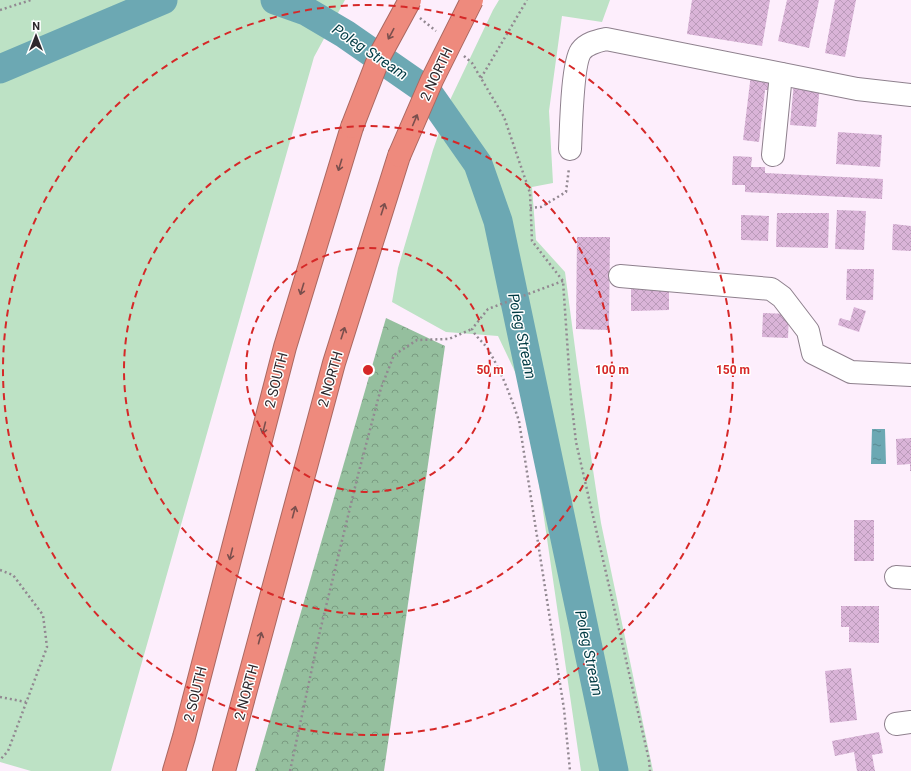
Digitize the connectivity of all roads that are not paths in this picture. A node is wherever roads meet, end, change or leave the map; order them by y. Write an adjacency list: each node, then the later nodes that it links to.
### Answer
1 (472, 0): 10 (highway, 2 NORTH, one-way to 1, bridge)
2 (414, 8): 9 (highway, 2 SOUTH, one-way to 9, bridge)
3 (781, 74): 4 (lane); 5 (lane); 6 (lane)
4 (911, 95)
5 (570, 149)
6 (772, 155)
7 (620, 276): 8 (lane)
8 (911, 376)
9 (174, 771)
10 (224, 771)

